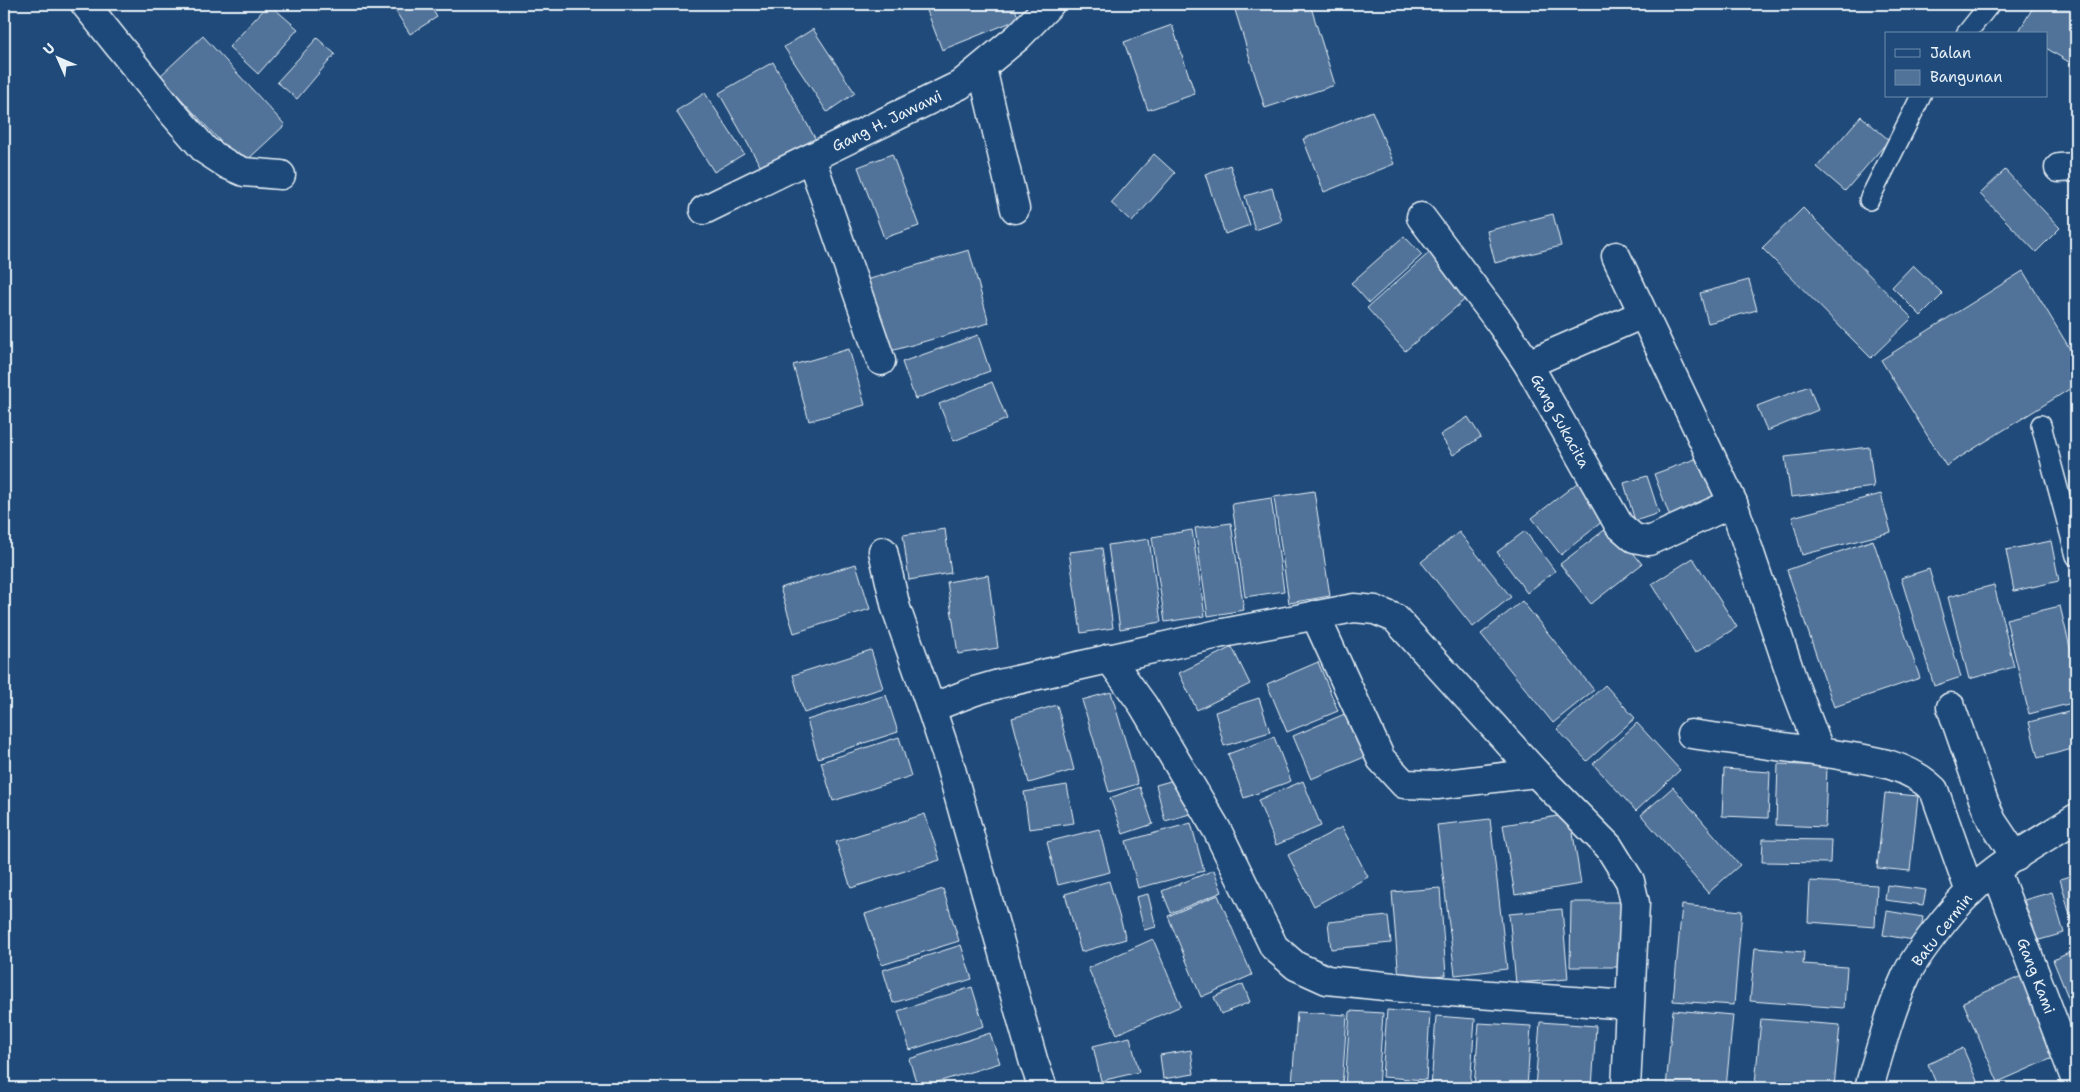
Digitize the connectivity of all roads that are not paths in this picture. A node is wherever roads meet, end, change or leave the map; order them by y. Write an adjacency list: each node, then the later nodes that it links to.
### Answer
1 (85, 4): 8 (street)
2 (1050, 4): 5 (street, Gang H. Jawawi)
3 (1990, 4): 4 (lane)
4 (1968, 32)
5 (982, 68): 7 (street, Gang H. Jawawi); 10 (street)
6 (1920, 98): 9 (lane)
7 (811, 158): 11 (street, Gang H. Jawawi); 15 (street)
8 (281, 175)
9 (1869, 200)
10 (1015, 209)
11 (704, 210)
12 (1421, 217): 16 (street, Gang Sukacita)
13 (1616, 256): 14 (street)
14 (1643, 314): 16 (street); 18 (street)
15 (881, 361)
16 (1528, 364): 18 (street, Gang Sukacita)
17 (2041, 425): 20 (lane)
18 (1733, 503): 26 (street)
19 (883, 550): 24 (street)
20 (2076, 556)
21 (1315, 615): 22 (street); 27 (street); 27 (street)
22 (1109, 658): 24 (street); 31 (street)
23 (1951, 707): 29 (street, Gang Kami)
24 (931, 708): 33 (street)
25 (1691, 734): 26 (street)
26 (1820, 752): 30 (street)
27 (1536, 773): 31 (street)
28 (2076, 818): 29 (street, Batu Cermin)
29 (2006, 864): 30 (street, Batu Cermin); 32 (street, Gang Kami)
30 (1970, 892): 35 (street, Batu Cermin)
31 (1629, 1005): 34 (street)
32 (2076, 1081)
33 (1043, 1088)
34 (1626, 1088)
35 (1869, 1088)

